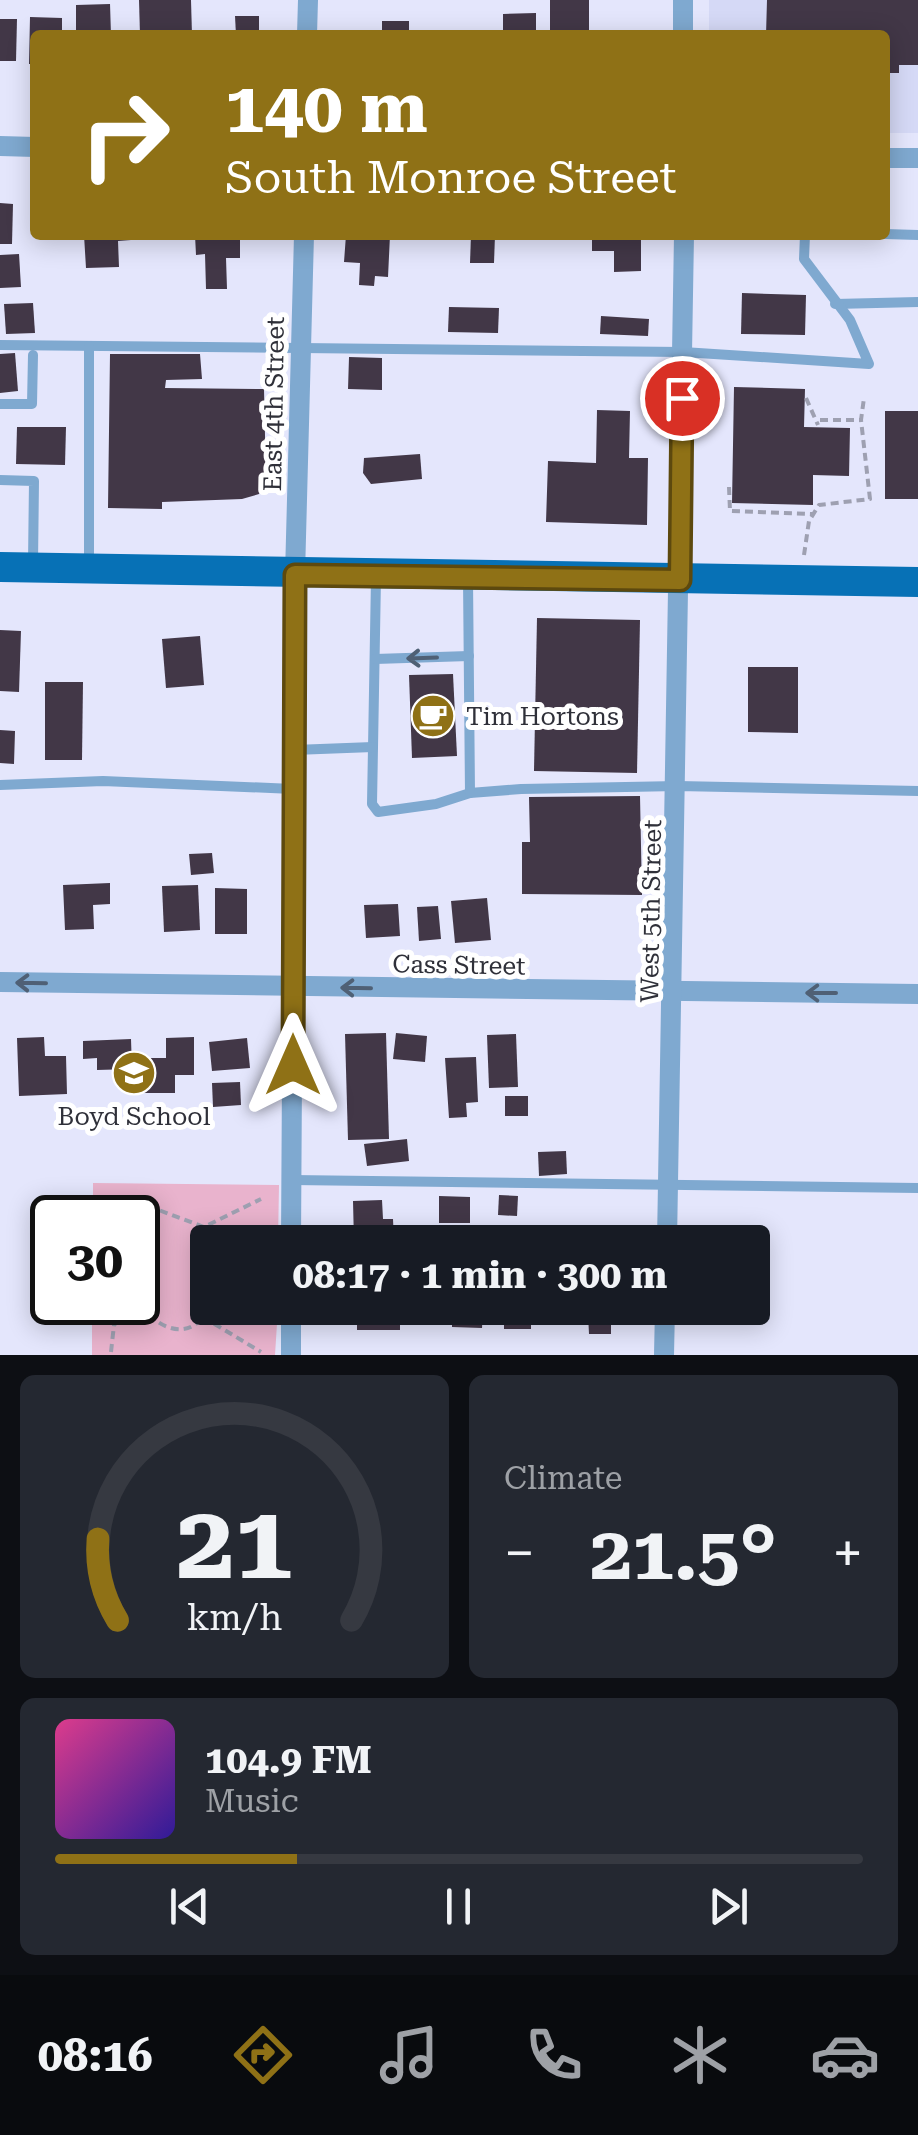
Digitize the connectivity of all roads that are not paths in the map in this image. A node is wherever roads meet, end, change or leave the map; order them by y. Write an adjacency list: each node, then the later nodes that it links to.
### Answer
1 (308, 0): 3 (street)
2 (683, 0): 4 (street)
3 (308, 30)
4 (684, 30)
5 (0, 146): 6 (street)
6 (30, 147)
7 (890, 158): 8 (street)
8 (918, 158)
9 (890, 234): 10 (lane)
10 (918, 235)
11 (304, 240): 18 (street, East 4th Street)
12 (684, 240): 19 (street, West 5th Street)
13 (804, 240): 15 (lane)
14 (918, 302): 15 (lane)
15 (835, 304): 19 (lane)
16 (0, 345): 17 (lane)
17 (89, 346): 18 (lane); 25 (lane)
18 (301, 347): 19 (lane); 26 (street, East 4th Street)
19 (683, 352): 29 (street, West 5th Street)
20 (33, 355): 21 (lane)
21 (0, 404)
22 (0, 480): 24 (lane)
23 (0, 567): 24 (main road)
24 (33, 569): 25 (main road)
25 (88, 570): 26 (main road)
26 (295, 575): 27 (main road); 34 (street, East 4th Street)
27 (376, 576): 28 (main road); 32 (lane)
28 (468, 578): 29 (main road); 31 (lane)
29 (680, 580): 30 (main road); 36 (street, West 5th Street)
30 (918, 582)
31 (469, 656): 32 (lane, one-way to 32); 39 (lane)
32 (374, 659): 33 (lane)
33 (373, 747): 34 (lane); 39 (lane)
34 (294, 750): 37 (street, East 4th Street)
35 (0, 785): 37 (lane)
36 (678, 786): 38 (lane); 39 (lane); 42 (street, West 5th Street)
37 (294, 789): 41 (street, East 4th Street)
38 (918, 791)
39 (470, 793)
40 (0, 982): 41 (street, Cass Street, one-way to 40)
41 (293, 988): 42 (street, Cass Street, one-way to 41); 44 (street, East 4th Street)
42 (675, 992): 43 (street, Cass Street, one-way to 42); 45 (street, West 5th Street)
43 (918, 994)
44 (292, 1180): 45 (lane); 47 (street, East 4th Street)
45 (669, 1186): 46 (lane); 48 (street, West 5th Street)
46 (918, 1188)
47 (292, 1225)
48 (668, 1225)
49 (291, 1325): 51 (street)
50 (665, 1325): 52 (street)
51 (290, 1355)
52 (664, 1355)

